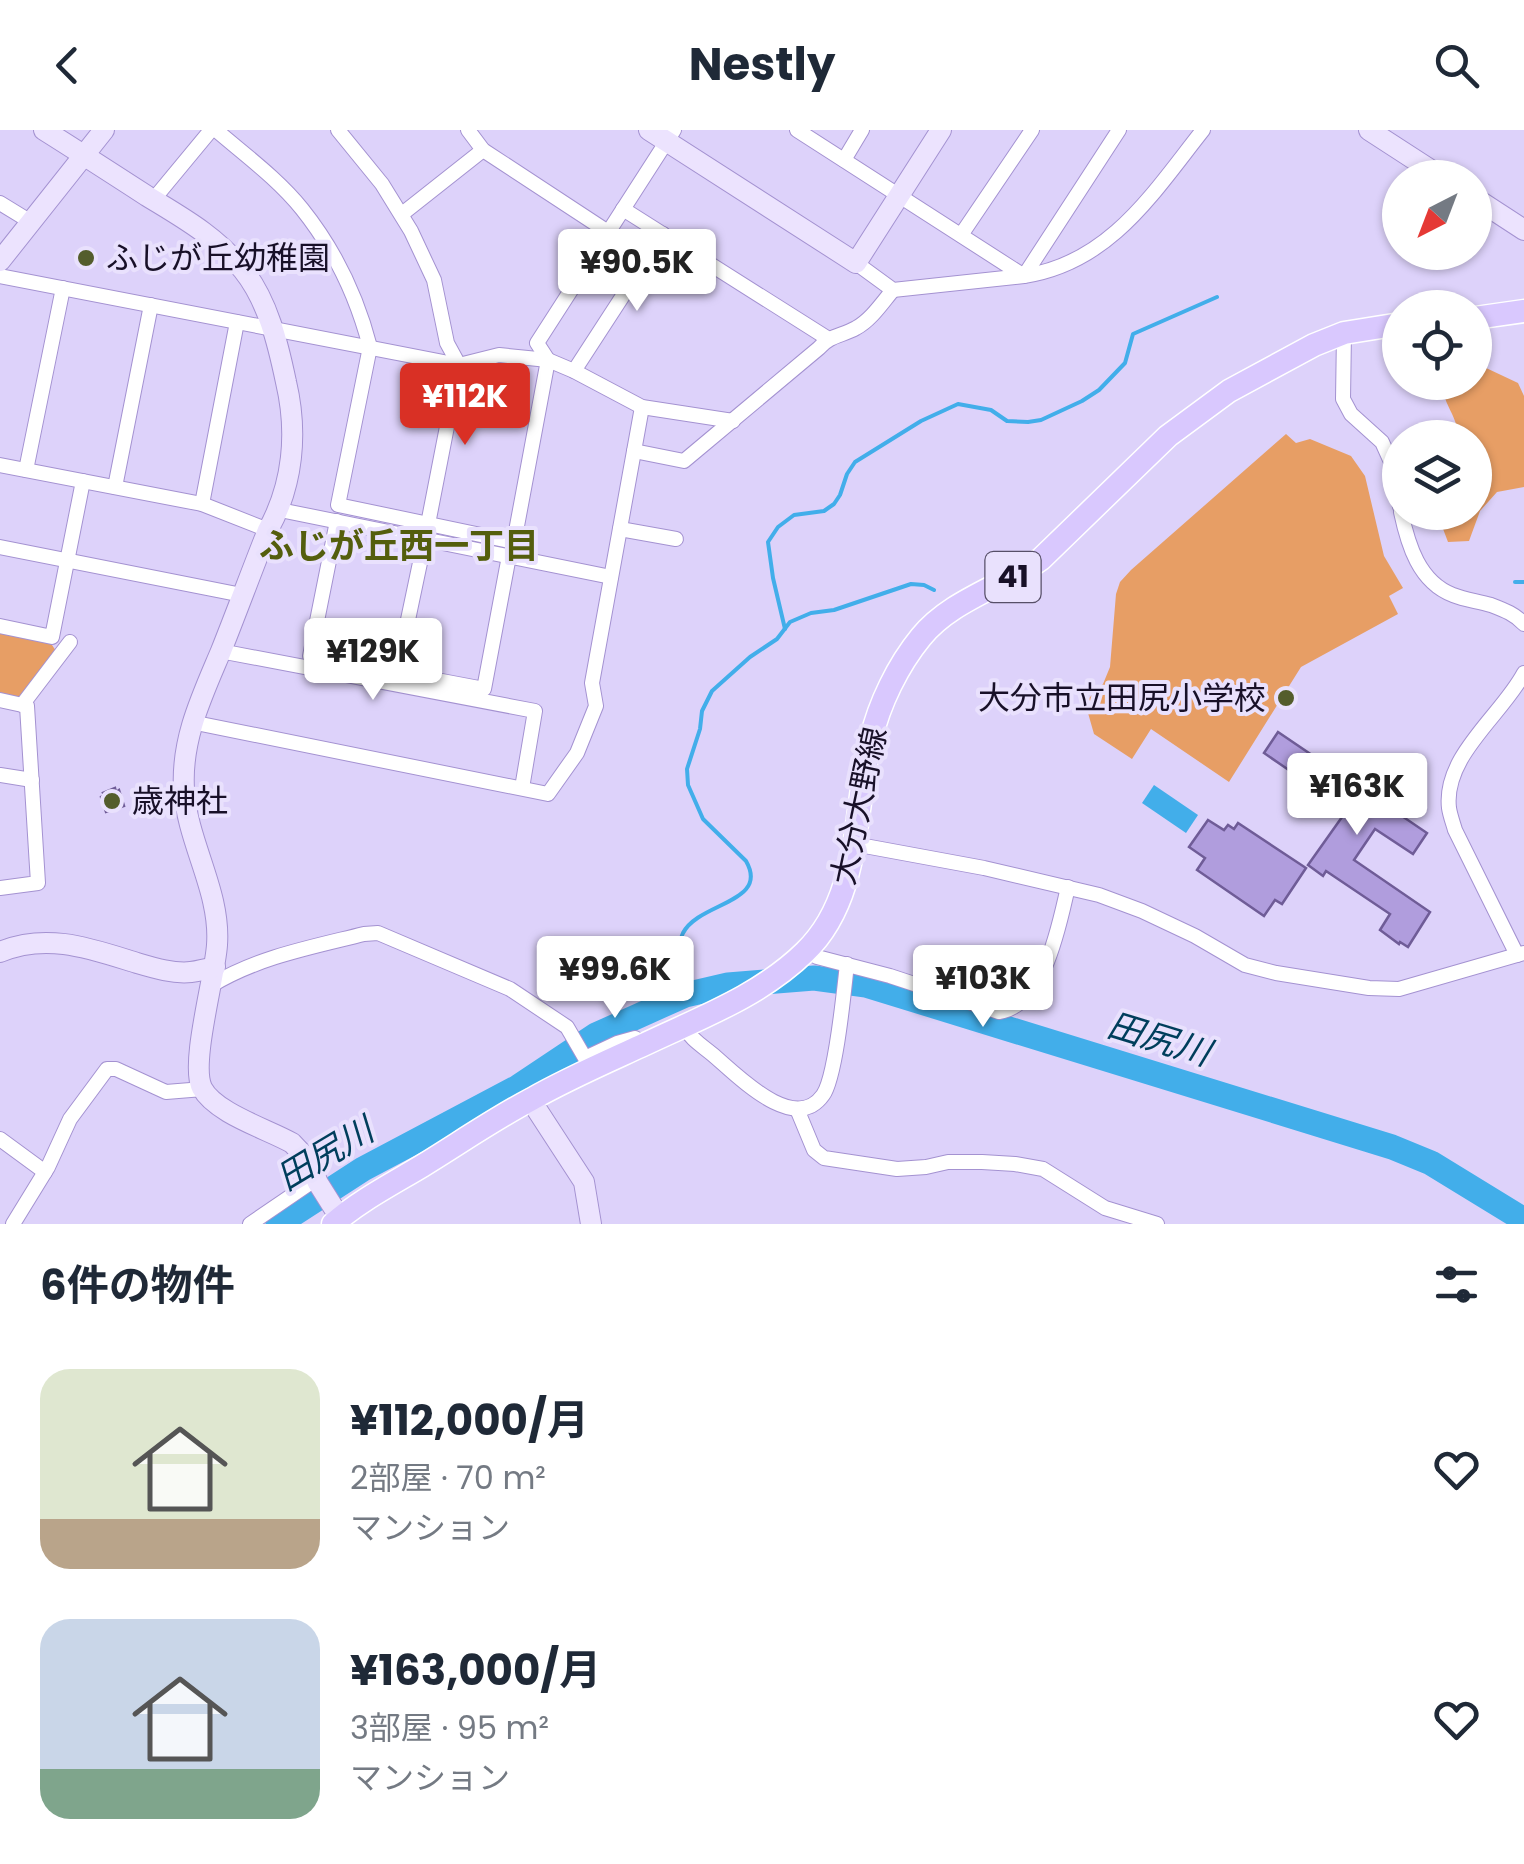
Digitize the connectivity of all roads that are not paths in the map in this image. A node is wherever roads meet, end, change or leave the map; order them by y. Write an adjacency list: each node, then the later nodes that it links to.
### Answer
1 (44, 130): 15 (street)
2 (104, 130): 15 (street)
3 (213, 130): 19 (street); 43 (street)
4 (338, 130): 23 (street)
5 (468, 130): 14 (street)
6 (797, 130): 16 (street)
7 (862, 130): 16 (street)
8 (941, 130): 18 (street)
9 (1032, 130): 28 (street)
10 (1119, 130): 32 (street)
11 (1201, 130): 32 (street)
12 (1369, 130): 17 (street)
13 (663, 134): 21 (street); 30 (street)
14 (484, 150): 23 (street); 26 (street)
15 (84, 156): 19 (street); 24 (street)
16 (844, 160): 18 (street)
17 (1415, 160)
18 (899, 196): 28 (street); 30 (street)
19 (153, 200): 40 (street)
20 (0, 203): 24 (street)
21 (623, 209): 26 (street); 27 (street)
22 (1492, 209): 25 (street)
23 (402, 214): 45 (street)
24 (31, 222): 29 (street)
25 (1524, 230)
26 (608, 232): 44 (street)
27 (663, 234): 42 (street); 46 (street)
28 (961, 236): 32 (street)
29 (0, 261)
30 (856, 263): 34 (street)
31 (0, 276): 33 (street)
32 (1024, 276): 34 (street)
33 (62, 288): 35 (street); 52 (street)
34 (893, 290): 42 (street)
35 (151, 305): 38 (street); 54 (street)
36 (1524, 312): 37 (main road)
37 (1492, 316)
38 (237, 322): 40 (street); 55 (street)
39 (1382, 327): 41 (main road, 大分大野線 / 41)
40 (274, 329): 43 (street); 56 (street)
41 (1344, 333): 49 (street); 80 (main road, 大分大野線 / 41)
42 (827, 338): 48 (street)
43 (370, 347): 45 (street); 61 (street)
44 (548, 360): 45 (street); 46 (street); 61 (street)
45 (459, 364): 61 (street)
46 (574, 371): 47 (street)
47 (642, 408): 48 (street); 50 (street)
48 (733, 421): 50 (street)
49 (1382, 442)
50 (634, 451): 58 (street)
51 (0, 465): 52 (street)
52 (26, 470): 53 (street)
53 (83, 481): 54 (street); 65 (street)
54 (115, 487): 55 (street)
55 (202, 504): 59 (street)
56 (280, 510): 57 (street); 59 (street)
57 (337, 522): 61 (street); 72 (street)
58 (620, 529): 62 (street); 66 (street)
59 (268, 530): 67 (street)
60 (1406, 530): 68 (street)
61 (426, 531): 64 (street); 72 (street)
62 (676, 539)
63 (0, 547): 65 (street)
64 (509, 556): 66 (street); 72 (street)
65 (67, 560): 67 (street); 69 (street)
66 (611, 577): 79 (street)
67 (242, 595): 71 (street)
68 (1524, 624)
69 (0, 626)
70 (70, 642): 75 (street)
71 (220, 652): 76 (street); 79 (street)
72 (398, 672)
73 (1524, 673): 84 (street)
74 (0, 700): 75 (street)
75 (22, 704): 78 (street)
76 (191, 722): 79 (street); 87 (street)
77 (0, 775): 78 (street)
78 (32, 780): 82 (street)
79 (522, 788)
80 (854, 844): 81 (street); 85 (main road, 大分大野線 / 41)
81 (1068, 887): 84 (street); 86 (street)
82 (0, 888)
83 (0, 952): 87 (street)
84 (1520, 954)
85 (798, 958): 86 (street); 88 (main road, 大分大野線 / 41)
86 (846, 964): 92 (street)
87 (213, 976): 89 (street); 90 (street)
88 (684, 1027): 89 (main road, 大分大野線 / 41); 92 (street)
89 (644, 1044): 91 (main road, 大分大野線 / 41)
90 (203, 1089): 94 (street); 95 (street)
91 (530, 1099): 96 (main road, 大分大野線 / 41); 99 (street)
92 (797, 1109): 100 (street)
93 (0, 1139): 94 (street)
94 (45, 1172): 97 (street)
95 (317, 1181): 96 (street); 98 (street)
96 (335, 1215)
97 (13, 1224)
98 (250, 1224)
99 (591, 1224)
100 (1157, 1224)

